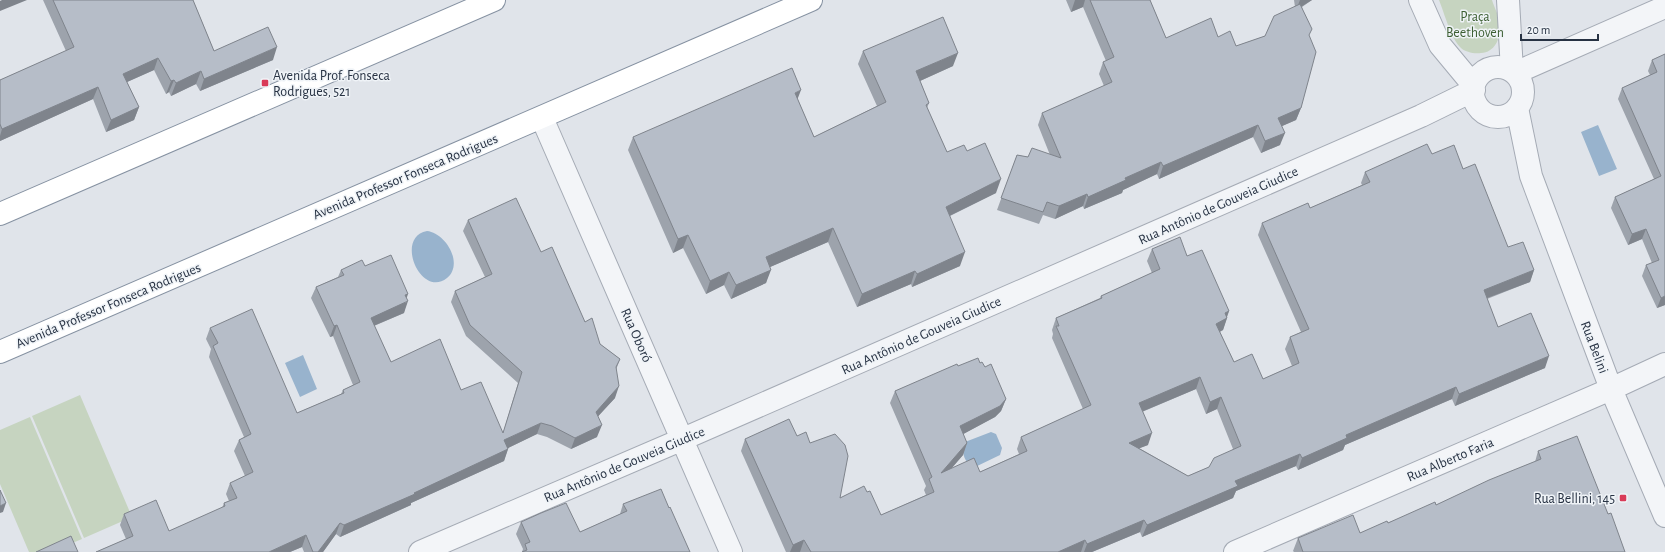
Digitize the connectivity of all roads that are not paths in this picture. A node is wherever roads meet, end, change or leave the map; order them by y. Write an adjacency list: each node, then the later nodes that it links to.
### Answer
1 (492, 0): 11 (highway)
2 (811, 0): 9 (highway, Avenida Professor Fonseca Rodrigues)
3 (1420, 0): 7 (street)
4 (1508, 0): 6 (street)
5 (1665, 7): 6 (street)
6 (1517, 77): 7 (street); 8 (street)
7 (1481, 100): 8 (street); 10 (street, Rua Belini); 15 (street, Rua Antônio de Gouveia Giudice)
8 (1518, 108): 10 (street, Rua Belini)
9 (542, 118): 12 (highway, Avenida Professor Fonseca Rodrigues); 15 (street, Rua Oboró)
10 (1531, 176): 14 (street, Rua Belini)
11 (0, 214)
12 (0, 352)
13 (1665, 364): 14 (street, Rua Alberto Faria)
14 (1611, 389): 16 (street, Rua Belini); 19 (street, Rua Alberto Faria)
15 (683, 439): 17 (street, Rua Antônio de Gouveia Giudice); 18 (street, Rua Oboró)
16 (1665, 516)
17 (420, 552)
18 (731, 552)
19 (1235, 552)

